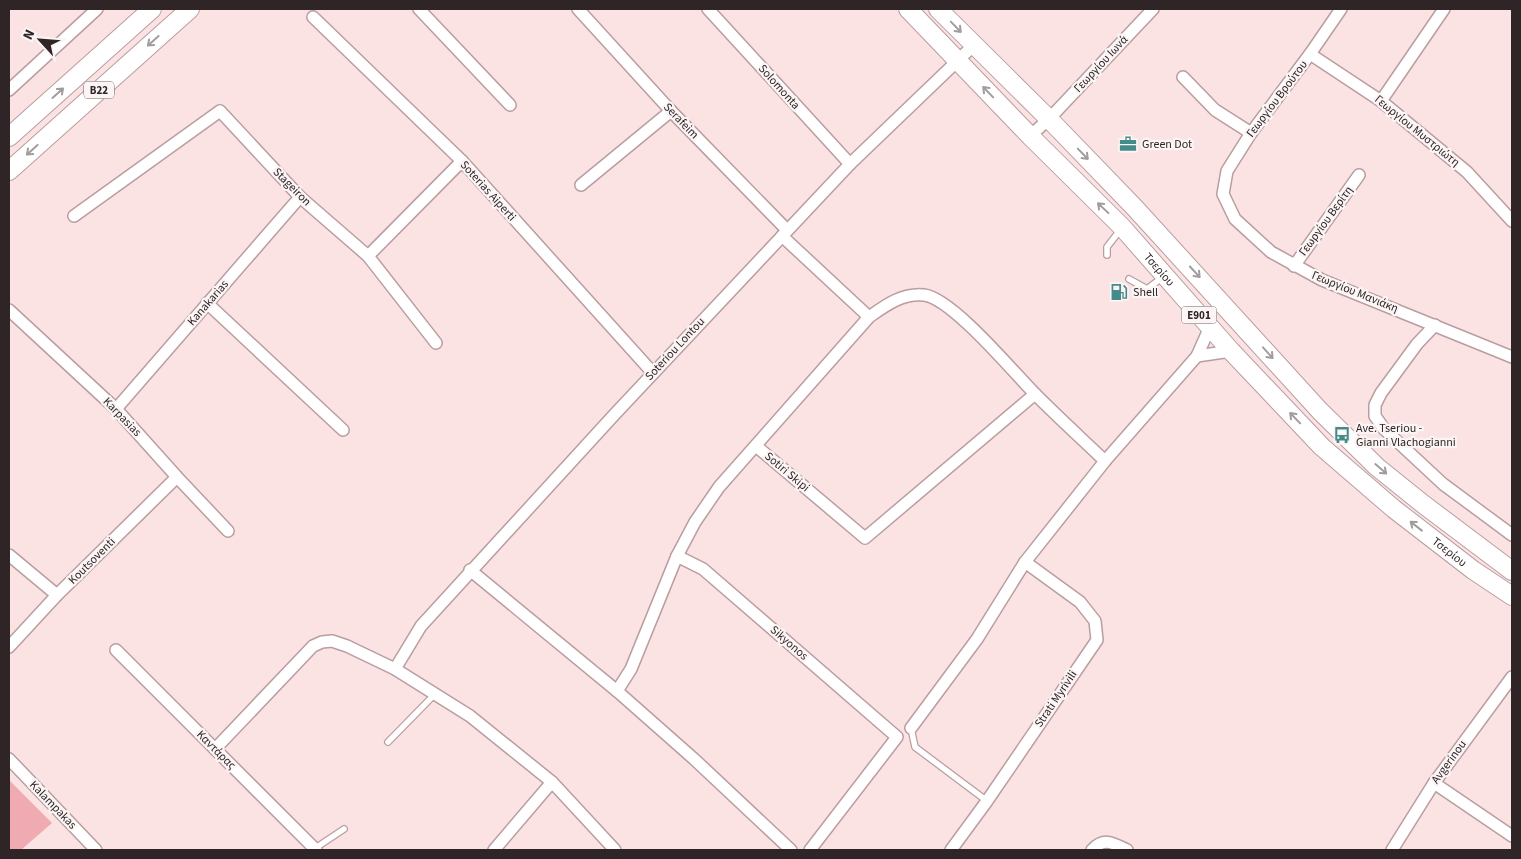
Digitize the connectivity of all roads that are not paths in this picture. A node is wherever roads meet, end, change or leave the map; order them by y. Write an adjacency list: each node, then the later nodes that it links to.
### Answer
1 (96, 9): 17 (street)
2 (152, 9): 24 (main road, B22, one-way to 2)
3 (190, 9): 27 (main road, B22, one-way to 27)
4 (419, 9): 19 (street)
5 (578, 9): 20 (street, Serafeim)
6 (708, 9): 26 (street, Solomonta)
7 (908, 9): 15 (main road, Τσερίου / E901)
8 (938, 9): 13 (main road, Τσερίου / E901, one-way to 13)
9 (1153, 9): 21 (street, Γεωργίου Ιωνά)
10 (1341, 9): 14 (street, Γεωργίου Βρούτου)
11 (1444, 9): 18 (street)
12 (313, 17): 25 (street, Soterias Aiperti)
13 (974, 45): 15 (street, Soteriou Lontou); 21 (main road, Τσερίου / E901)
14 (1310, 54): 18 (street, Γεωργίου Μυστριώτη); 22 (street, Γεωργίου Βρούτου)
15 (958, 61): 23 (main road, Τσερίου / E901, one-way to 15); 26 (street, Soteriou Lontou)
16 (1183, 77): 22 (street)
17 (9, 90)
18 (1381, 101): 33 (street, Γεωργίου Μυστριώτη)
19 (510, 105)
20 (671, 111): 29 (street); 35 (street, Serafeim)
21 (1049, 119): 23 (street, Γεωργίου Ιωνά); 63 (main road, Τσερίου / E901, one-way to 63)
22 (1251, 133): 30 (street, Γεωργίου Βρούτου)
23 (1030, 136): 34 (main road, Τσερίου / E901, one-way to 23)
24 (9, 137)
25 (462, 161): 37 (street); 50 (street, Soterias Aiperti)
26 (850, 164): 35 (street, Soteriou Lontou)
27 (9, 171)
28 (1359, 175): 38 (street, Γεωργίου Βερίτη)
29 (581, 185)
30 (1223, 194): 38 (street, Γεωργίου Μανιάκη)
31 (300, 197): 32 (street, Stageiron); 37 (street, Stageiron); 41 (street, Kanakarias)
32 (74, 216)
33 (1512, 221)
34 (1122, 227): 36 (lane); 39 (main road, Τσερίου / E901)
35 (784, 233): 43 (street, Serafeim); 50 (street, Soteriou Lontou)
36 (1107, 255)
37 (368, 256): 46 (street, Stageiron)
38 (1294, 266): 44 (street, Γεωργίου Μανιάκη)
39 (1165, 276): 40 (lane); 45 (main road, Τσερίου / E901)
40 (1129, 279)
41 (207, 304): 52 (street, Kanakarias); 53 (street)
42 (9, 310): 52 (street, Karpasias)
43 (869, 317): 51 (street); 54 (street)
44 (1435, 325): 49 (street, Γεωργίου Μανιάκη); 58 (street)
45 (1210, 327): 47 (main road, Τσερίου / E901); 48 (street)
46 (436, 343)
47 (1230, 351): 48 (street); 65 (main road, Τσερίου / E901, one-way to 47)
48 (1197, 356): 55 (street)
49 (1512, 357)
50 (653, 374): 62 (street, Soteriou Lontou)
51 (1035, 394): 54 (street, Sotiri Skipi); 55 (street)
52 (116, 409): 56 (street, Karpasias)
53 (343, 430)
54 (756, 446): 60 (street, Sotiri Skipi)
55 (1105, 461): 61 (street)
56 (177, 477): 57 (street, Karpasias); 64 (street, Koutsoventi)
57 (228, 531)
58 (1512, 534)
59 (9, 555): 64 (street)
60 (677, 556): 70 (street, Sotiri Skipi); 86 (street, Sikyonos)
61 (1025, 562): 72 (street); 78 (street, Strati Myrivili)
62 (470, 570): 68 (street, Soteriou Lontou); 70 (street)
63 (1512, 571)
64 (57, 596): 66 (street, Koutsoventi)
65 (1512, 596)
66 (9, 647)
67 (116, 650): 74 (street, Καντάρας)
68 (395, 669): 71 (street); 74 (street)
69 (1512, 677): 77 (street, Avgerinou)
70 (617, 691): 85 (street)
71 (434, 695): 73 (lane); 76 (street)
72 (910, 728): 78 (lane)
73 (388, 742)
74 (215, 749): 82 (street, Καντάρας)
75 (9, 760): 81 (street, Kalampakas)
76 (552, 782): 83 (street); 84 (street)
77 (1434, 783): 80 (street); 90 (street, Avgerinou)
78 (987, 801): 87 (street, Strati Myrivili)
79 (344, 829): 82 (lane)
80 (1512, 836)
81 (96, 850)
82 (315, 850)
83 (494, 850)
84 (615, 850)
85 (791, 850)
86 (810, 850)
87 (951, 850)
88 (1092, 850): 89 (street)
89 (1127, 850)
90 (1393, 850)

